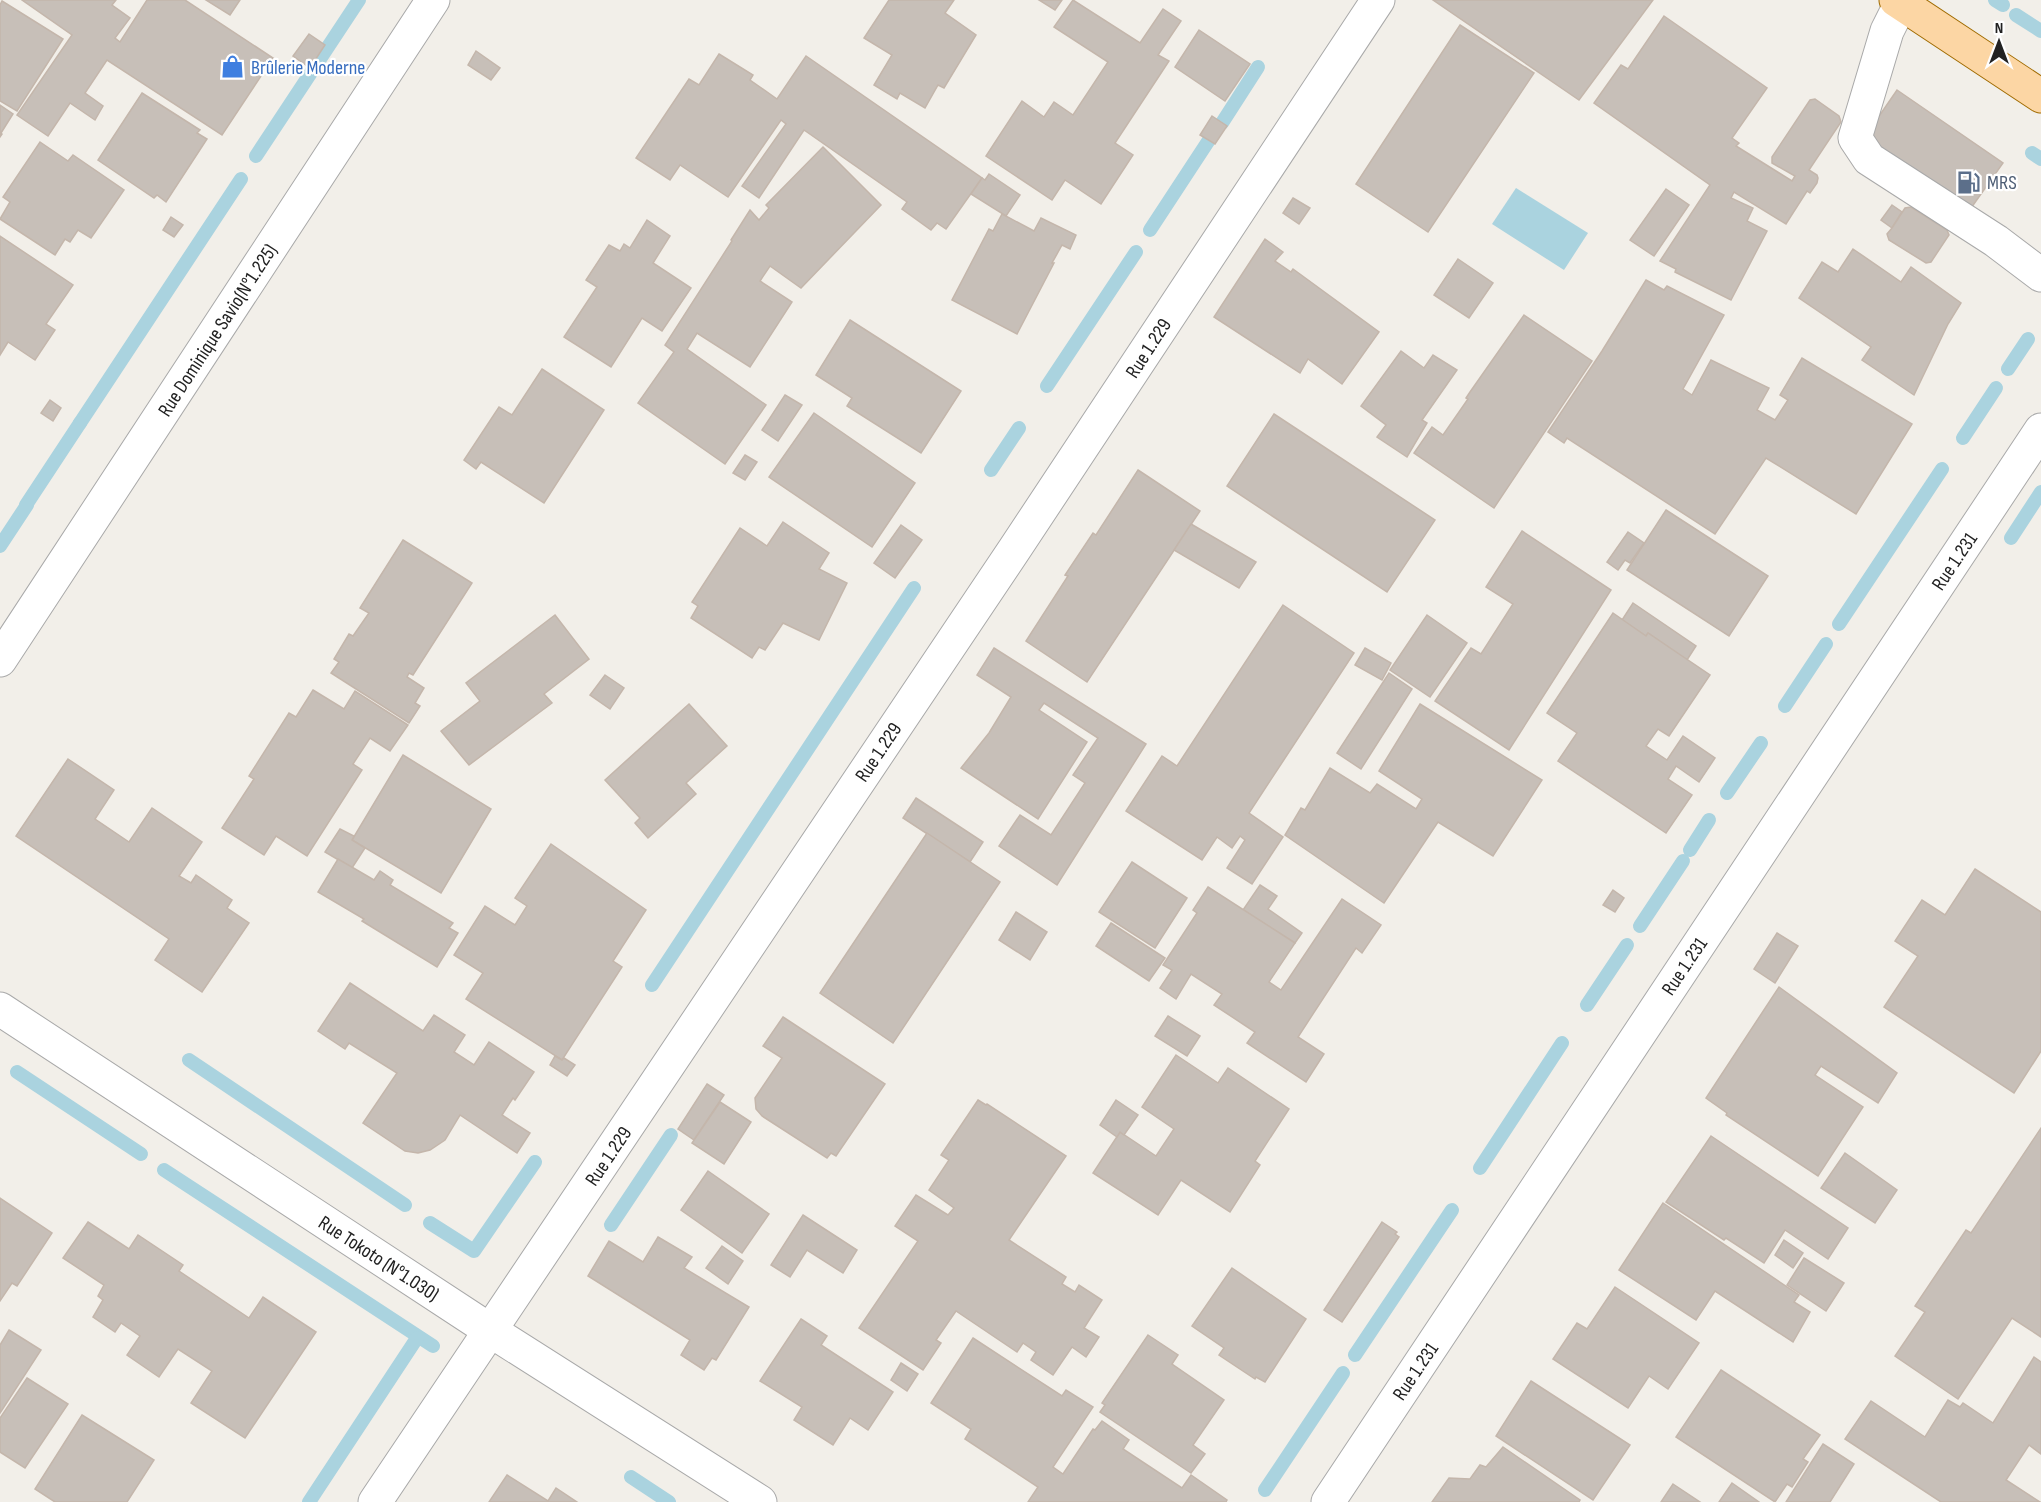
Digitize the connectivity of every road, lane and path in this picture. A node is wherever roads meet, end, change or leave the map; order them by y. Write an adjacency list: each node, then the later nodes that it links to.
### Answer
1 (434, 0): 7 (street, Rue Dominique Savio(N°1.225))
2 (1378, 0): 9 (street, Rue 1.229)
3 (1898, 2): 4 (main road); 5 (street)
4 (2041, 96)
5 (2041, 275)
6 (2041, 430): 12 (street, Rue 1.231)
7 (0, 660)
8 (0, 1009): 9 (street, Rue Tokoto (N°1.030))
9 (491, 1331): 10 (street, Rue 1.229); 11 (street, Rue Tokoto (N°1.030))
10 (375, 1502)
11 (760, 1502)
12 (1328, 1502)

